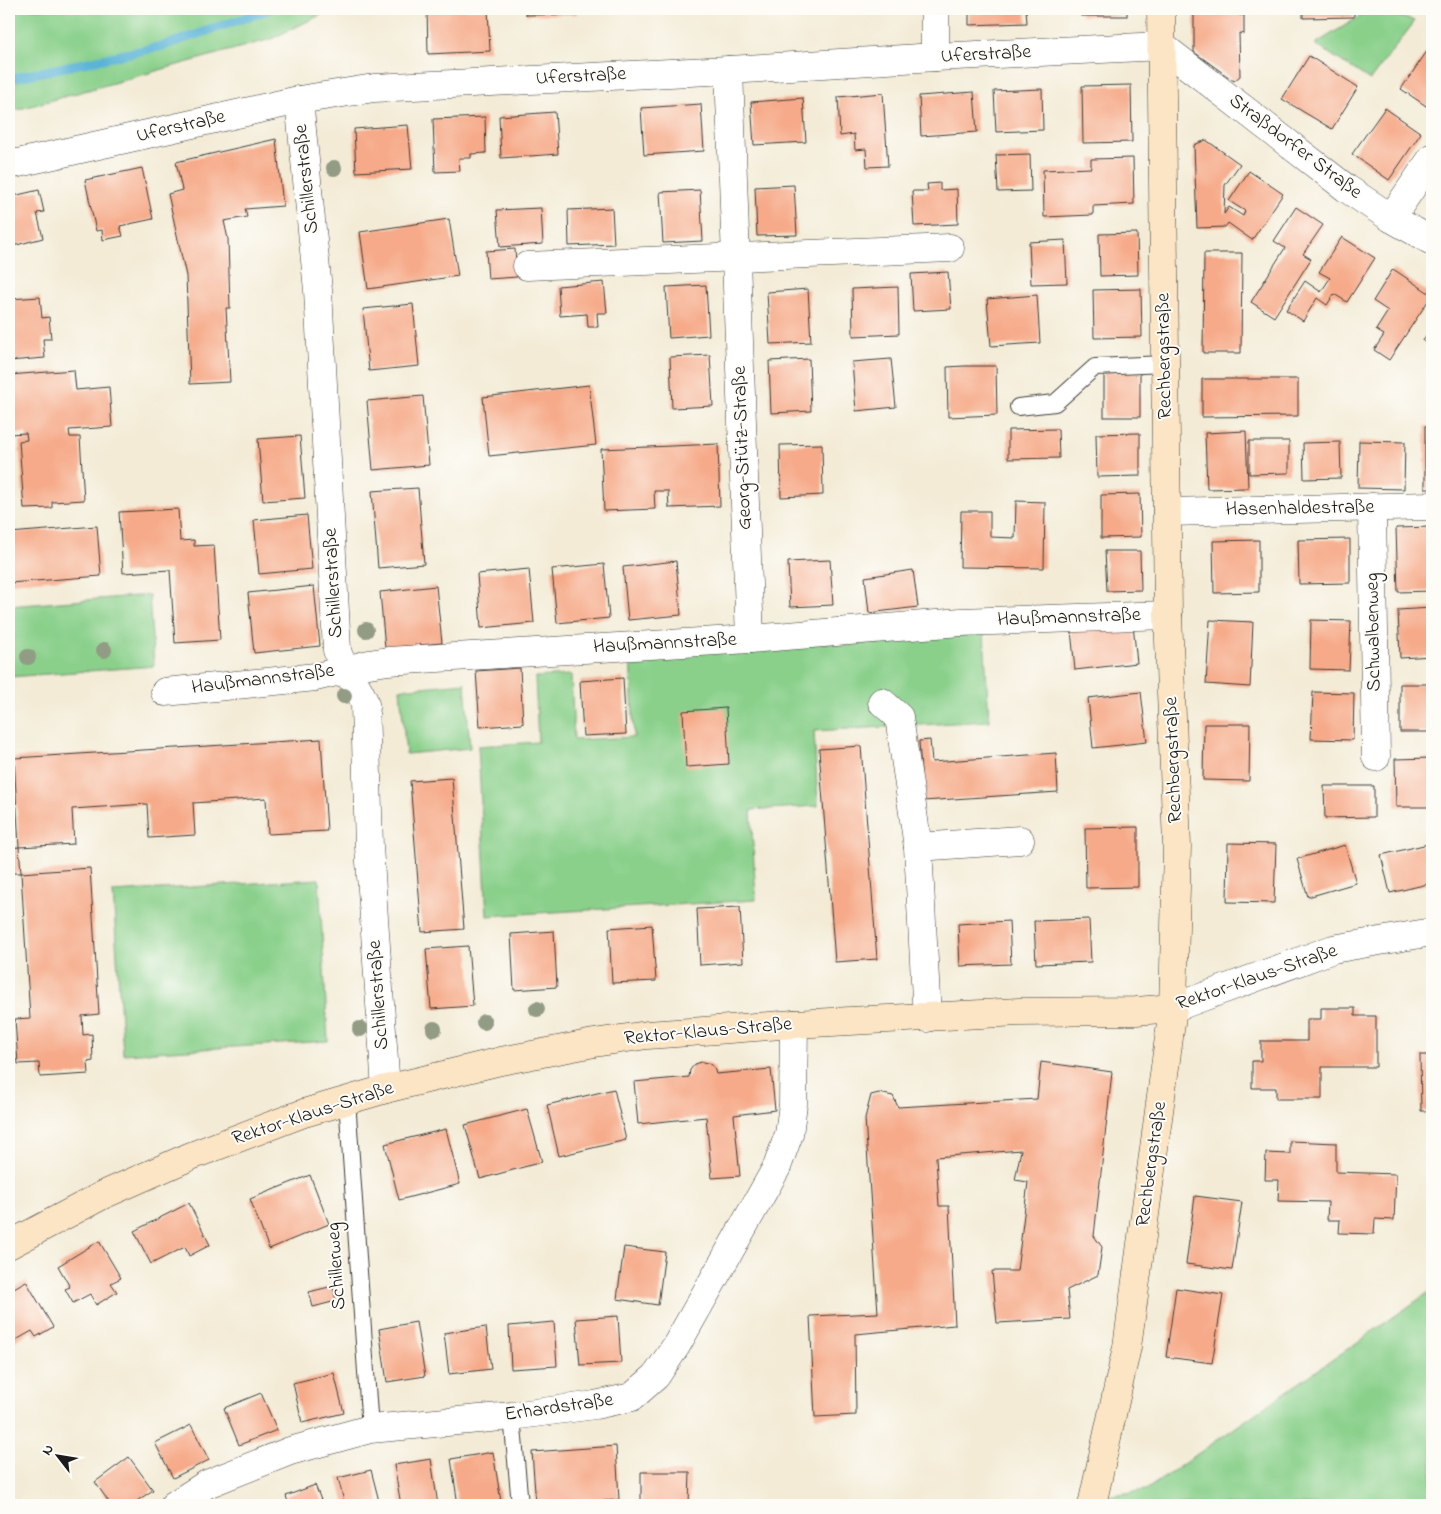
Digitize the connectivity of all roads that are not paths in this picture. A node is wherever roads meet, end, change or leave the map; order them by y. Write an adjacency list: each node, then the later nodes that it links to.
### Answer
1 (935, 9): 4 (street)
2 (1161, 9): 3 (main road, Rechbergstraße)
3 (1162, 46): 4 (street, Uferstraße); 9 (street, Straßdorfer Straße); 14 (main road, Rechbergstraße)
4 (935, 57): 5 (street, Uferstraße)
5 (729, 70): 6 (street, Uferstraße); 12 (street, Georg-Stütz-Straße)
6 (299, 100): 8 (street, Uferstraße); 21 (street, Schillerstraße)
7 (1432, 158): 9 (street)
8 (9, 166)
9 (1391, 218): 10 (street, Straßdorfer Straße)
10 (1432, 241)
11 (950, 248): 12 (street)
12 (736, 258): 13 (street); 20 (street, Georg-Stütz-Straße)
13 (527, 266)
14 (1165, 364): 15 (lane); 18 (main road, Rechbergstraße)
15 (1018, 407)
16 (1432, 506): 17 (street, Hasenhaldestraße)
17 (1372, 507): 18 (street, Hasenhaldestraße); 24 (street, Schwalbenweg)
18 (1167, 512): 19 (main road, Rechbergstraße)
19 (1168, 615): 20 (street, Haußmannstraße); 28 (main road, Rechbergstraße)
20 (750, 639): 21 (street, Haußmannstraße)
21 (345, 670): 22 (street, Haußmannstraße); 31 (street, Schillerstraße)
22 (165, 692)
23 (882, 702): 26 (street)
24 (1376, 757)
25 (1020, 840): 26 (street)
26 (918, 847): 29 (street)
27 (1432, 932): 28 (street, Rektor-Klaus-Straße)
28 (1173, 1008): 29 (main road, Rektor-Klaus-Straße); 38 (main road, Rechbergstraße)
29 (927, 1018): 30 (main road, Rektor-Klaus-Straße)
30 (794, 1024): 31 (main road, Rektor-Klaus-Straße); 34 (street, Erhardstraße)
31 (386, 1089): 32 (main road, Rektor-Klaus-Straße)
32 (347, 1100): 33 (main road, Rektor-Klaus-Straße); 35 (lane, Schillerweg)
33 (9, 1245)
34 (512, 1416): 35 (street, Erhardstraße); 37 (lane)
35 (370, 1429): 36 (street, Erhardstraße)
36 (174, 1505)
37 (520, 1505)
38 (1092, 1505)

